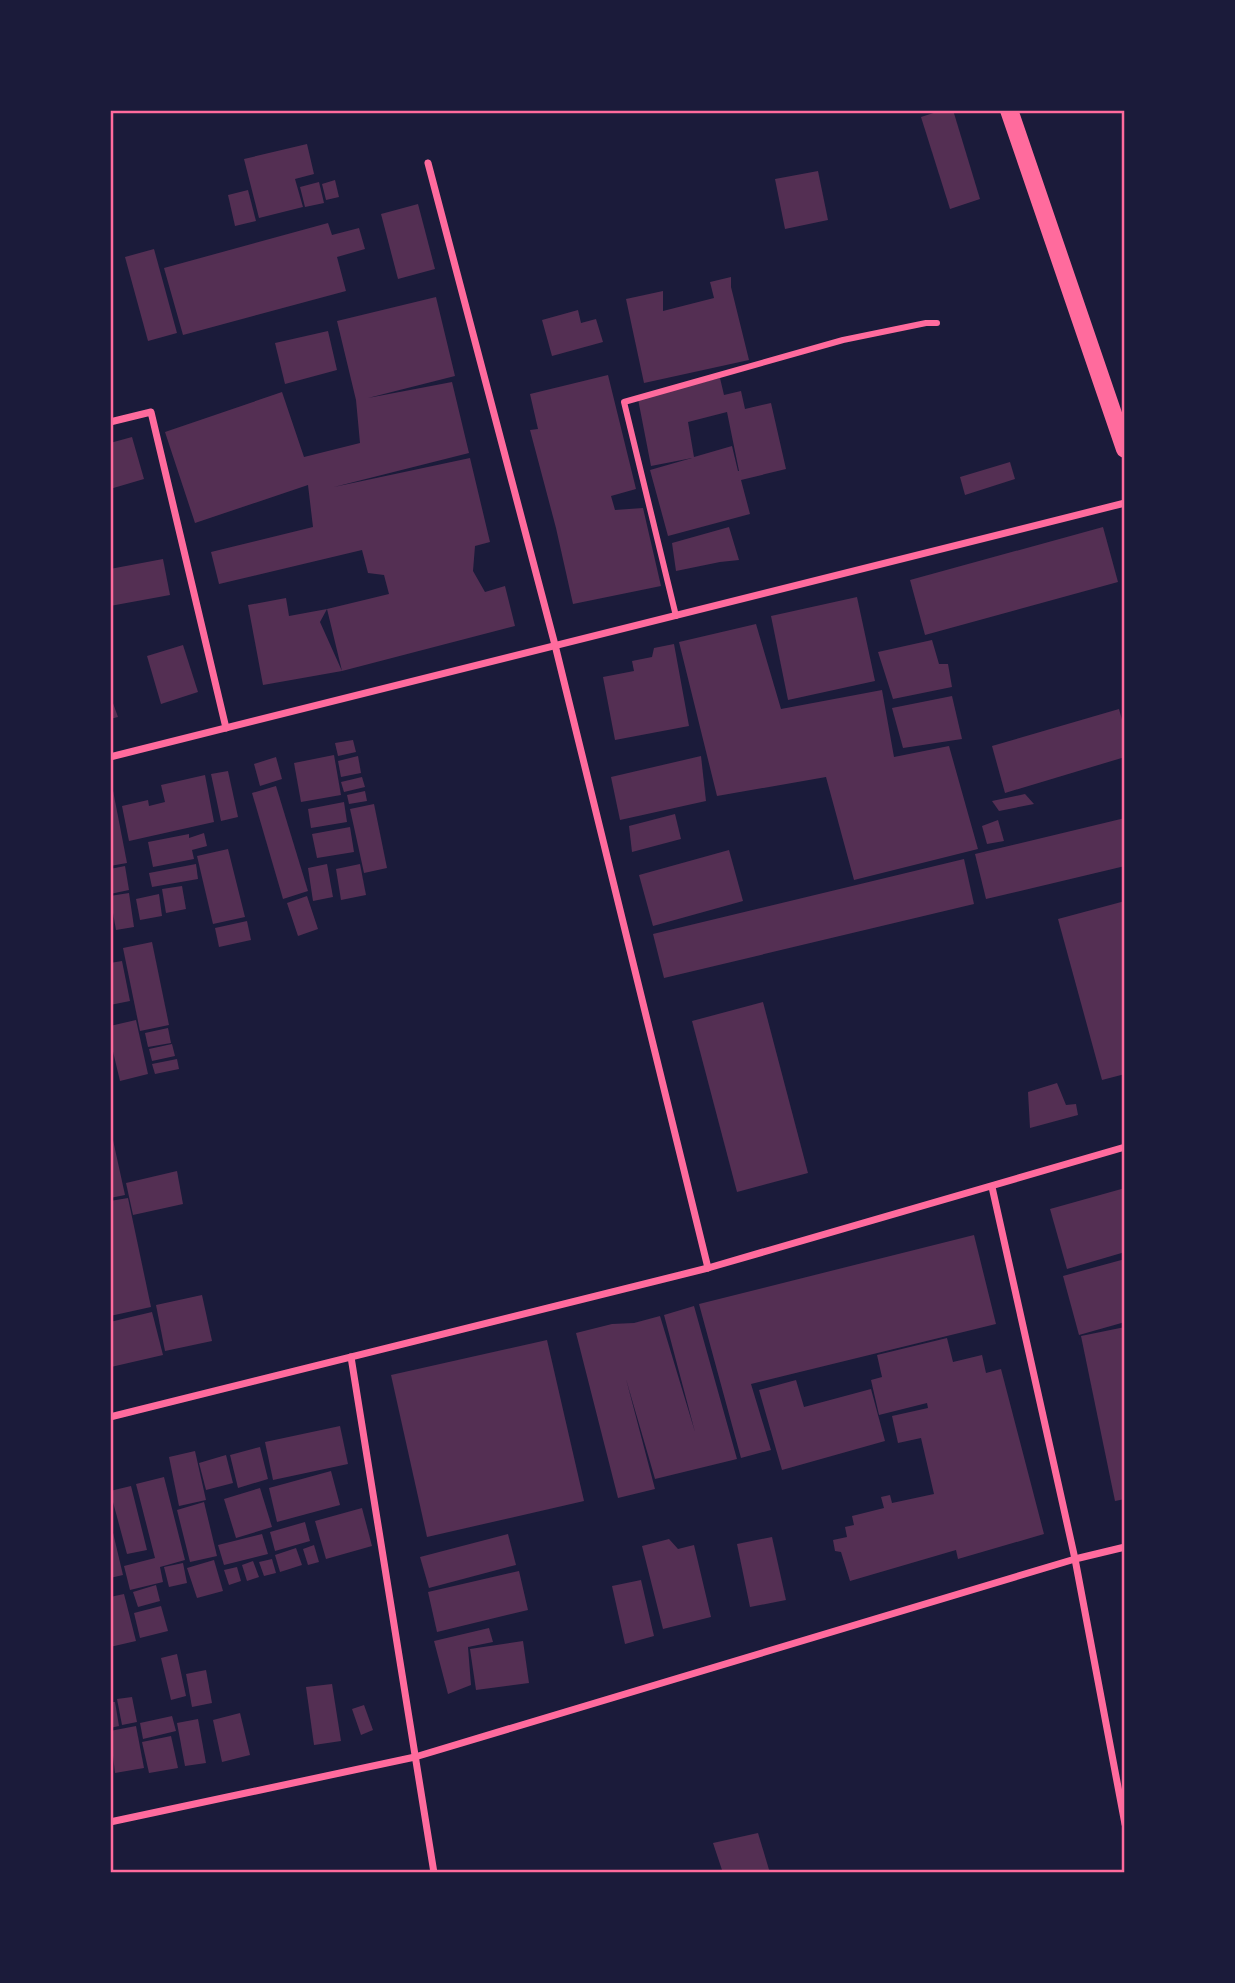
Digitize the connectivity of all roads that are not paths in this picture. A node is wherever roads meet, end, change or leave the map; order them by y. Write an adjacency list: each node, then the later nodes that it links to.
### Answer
1 (1009, 110): 5 (main road)
2 (428, 163): 8 (street)
3 (937, 323): 7 (street)
4 (110, 422): 9 (street)
5 (1125, 449)
6 (1125, 503): 7 (street)
7 (676, 616): 8 (street)
8 (555, 645): 9 (street); 13 (street)
9 (226, 728): 10 (street)
10 (110, 757)
11 (1125, 1146): 12 (street)
12 (992, 1187): 13 (street); 17 (street)
13 (708, 1268): 14 (street)
14 (351, 1357): 15 (street); 18 (street)
15 (110, 1417)
16 (1125, 1547): 17 (street)
17 (1075, 1559): 18 (street); 20 (street)
18 (415, 1757): 19 (street); 21 (street)
19 (110, 1822)
20 (1125, 1824)
21 (434, 1873)

